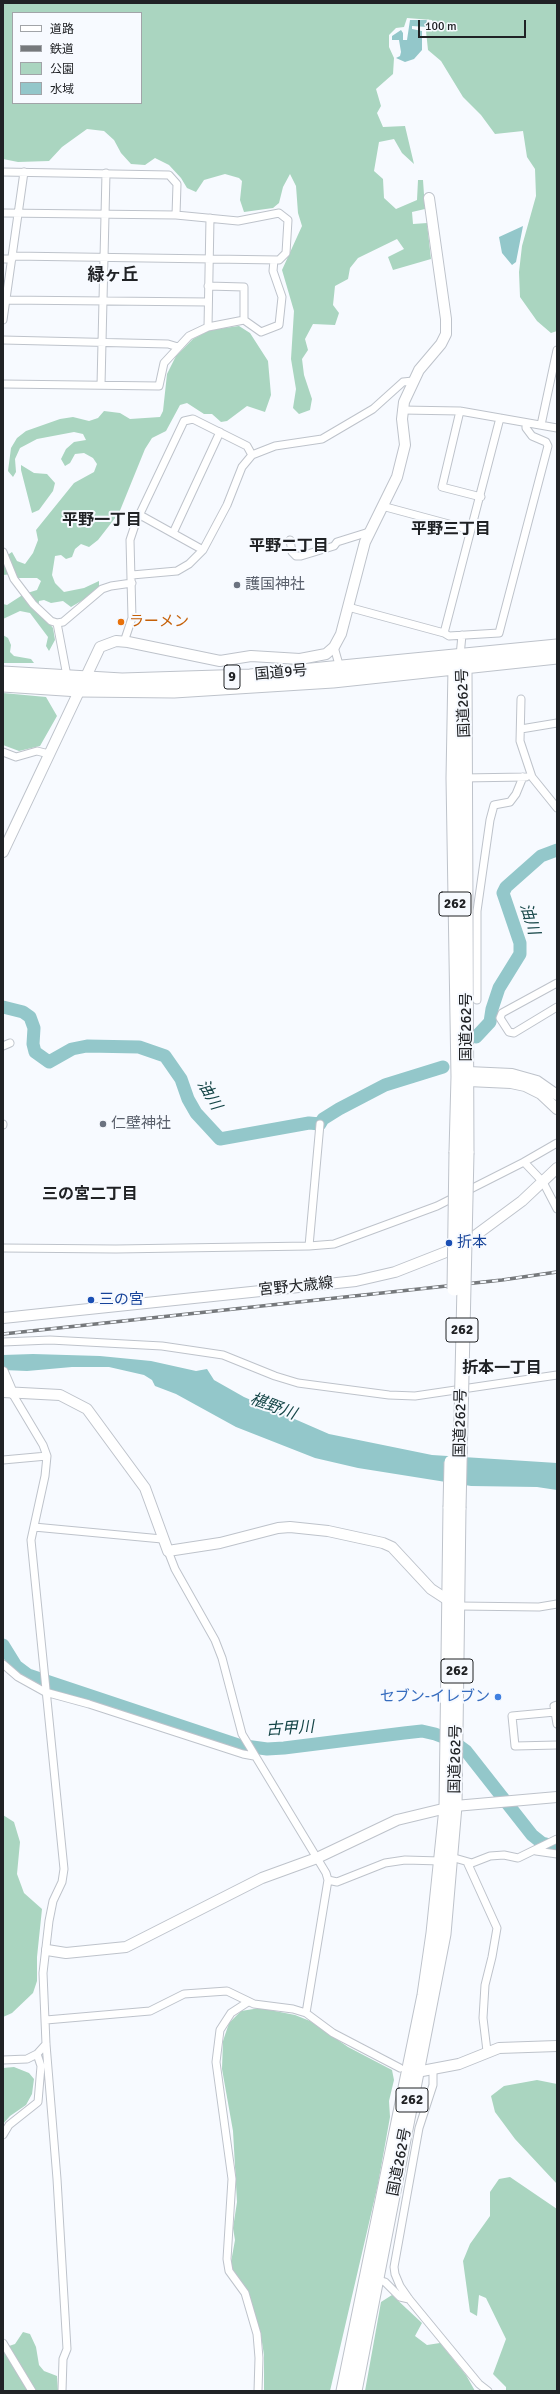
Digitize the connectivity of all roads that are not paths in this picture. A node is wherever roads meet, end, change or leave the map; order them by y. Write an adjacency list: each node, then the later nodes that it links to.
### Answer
1 (3, 172): 2 (street)
2 (24, 172): 3 (street); 6 (street)
3 (106, 173): 7 (street); 8 (street)
4 (429, 198): 26 (street)
5 (3, 213): 6 (street)
6 (19, 213): 7 (street); 10 (street)
7 (105, 215): 8 (street); 11 (street)
8 (176, 215): 9 (street)
9 (210, 218): 13 (street); 14 (street)
10 (13, 258): 11 (street); 12 (street); 16 (street)
11 (103, 258): 13 (street); 17 (street)
12 (3, 259)
13 (208, 259): 14 (street); 15 (street)
14 (274, 260): 20 (street)
15 (208, 286): 18 (street); 20 (street)
16 (6, 300): 17 (street); 19 (street)
17 (103, 301): 18 (street); 23 (street)
18 (208, 302): 21 (street)
19 (3, 320)
20 (244, 320): 21 (street)
21 (208, 327): 24 (street)
22 (3, 340): 23 (street)
23 (102, 342): 24 (street); 28 (street)
24 (178, 347): 28 (street)
25 (557, 350): 33 (street)
26 (413, 381): 29 (street); 36 (street)
27 (3, 384): 28 (street)
28 (101, 385)
29 (402, 410): 30 (street); 38 (street)
30 (460, 411): 31 (street); 37 (street)
31 (500, 418): 32 (street); 37 (street)
32 (526, 422): 33 (street); 50 (street)
33 (541, 425): 34 (street)
34 (557, 428)
35 (220, 432): 36 (street); 39 (street); 42 (street)
36 (252, 455): 44 (street)
37 (481, 498): 40 (street)
38 (382, 506): 40 (street); 41 (street)
39 (140, 515): 42 (street); 46 (street)
40 (471, 530): 49 (street)
41 (369, 532): 43 (street); 47 (street)
42 (173, 533): 44 (street)
43 (290, 540)
44 (204, 550): 46 (street)
45 (3, 552): 48 (street)
46 (132, 579): 48 (street); 51 (street)
47 (348, 607): 49 (street); 53 (street)
48 (57, 623): 58 (street)
49 (444, 633): 50 (street)
50 (462, 635): 55 (street)
51 (124, 642): 53 (street); 59 (street)
52 (557, 646): 55 (highway, 国道9号 / 9)
53 (334, 647): 56 (street)
54 (557, 657): 55 (highway, 国道9号 / 9)
55 (460, 664): 56 (highway, 国道9号 / 9); 61 (highway, 国道9号 / 9); 69 (highway, 国道262号 / 262)
56 (340, 668): 59 (highway, 国道9号 / 9)
57 (3, 673): 58 (highway, 国道9号 / 9)
58 (67, 676): 59 (highway, 国道9号 / 9)
59 (85, 677): 61 (street)
60 (3, 685): 61 (highway, 国道9号 / 9)
61 (79, 690): 66 (street)
62 (521, 699): 64 (street)
63 (557, 724): 64 (street)
64 (521, 729): 68 (street)
65 (3, 752): 66 (street)
66 (49, 754): 71 (street)
67 (523, 777): 68 (street); 69 (street); 73 (street)
68 (532, 777): 70 (street)
69 (459, 778): 75 (highway, 国道262号 / 262)
70 (557, 808)
71 (3, 852)
72 (557, 983): 74 (street)
73 (477, 1000)
74 (557, 1007)
75 (464, 1077): 76 (street); 95 (highway, 国道262号 / 262, bridge)
76 (556, 1101)
77 (320, 1124): 83 (street)
78 (557, 1142): 79 (street)
79 (524, 1162): 81 (street); 83 (street)
80 (557, 1168): 81 (street, 宮野大歳線)
81 (543, 1182): 82 (street); 85 (street, 宮野大歳線)
82 (557, 1208)
83 (309, 1246): 84 (street)
84 (3, 1248)
85 (3, 1318)
86 (3, 1342): 88 (street)
87 (3, 1372): 89 (street)
88 (557, 1375)
89 (9, 1391): 90 (street); 93 (street)
90 (47, 1456): 91 (street); 92 (street)
91 (3, 1460)
92 (34, 1527): 93 (street); 98 (street)
93 (162, 1538): 94 (street)
94 (168, 1551): 95 (street); 102 (street)
95 (454, 1604): 96 (street); 104 (highway, 国道262号 / 262)
96 (557, 1604)
97 (3, 1664): 98 (street)
98 (45, 1692): 102 (street); 112 (street)
99 (556, 1709): 100 (street); 101 (street)
100 (557, 1724)
101 (557, 1745)
102 (254, 1755): 108 (street)
103 (557, 1797): 104 (street)
104 (450, 1807): 108 (street); 109 (highway, 国道262号 / 262)
105 (557, 1839): 106 (street)
106 (538, 1850): 107 (street); 110 (street)
107 (557, 1854)
108 (317, 1858): 111 (street); 112 (street)
109 (446, 1859): 110 (street); 111 (street); 125 (highway, 国道262号 / 262)
110 (467, 1862): 118 (street)
111 (328, 1880): 114 (street)
112 (47, 1950): 115 (street)
113 (248, 2002): 114 (street); 115 (street); 130 (street)
114 (306, 2014): 121 (street)
115 (46, 2020): 116 (street)
116 (46, 2044): 119 (street); 129 (street)
117 (557, 2046): 118 (street)
118 (487, 2051): 122 (street)
119 (37, 2054): 120 (street); 124 (street)
120 (3, 2060)
121 (400, 2068)
122 (433, 2070): 123 (street); 126 (street)
123 (422, 2071)
124 (3, 2135)
125 (372, 2278): 126 (street); 131 (highway, 国道262号 / 262); 132 (highway, 国道262号 / 262)
126 (409, 2299): 133 (street)
127 (3, 2343): 128 (street)
128 (32, 2391)
129 (62, 2391)
130 (258, 2391)
131 (343, 2391)
132 (355, 2391)
133 (488, 2391)

